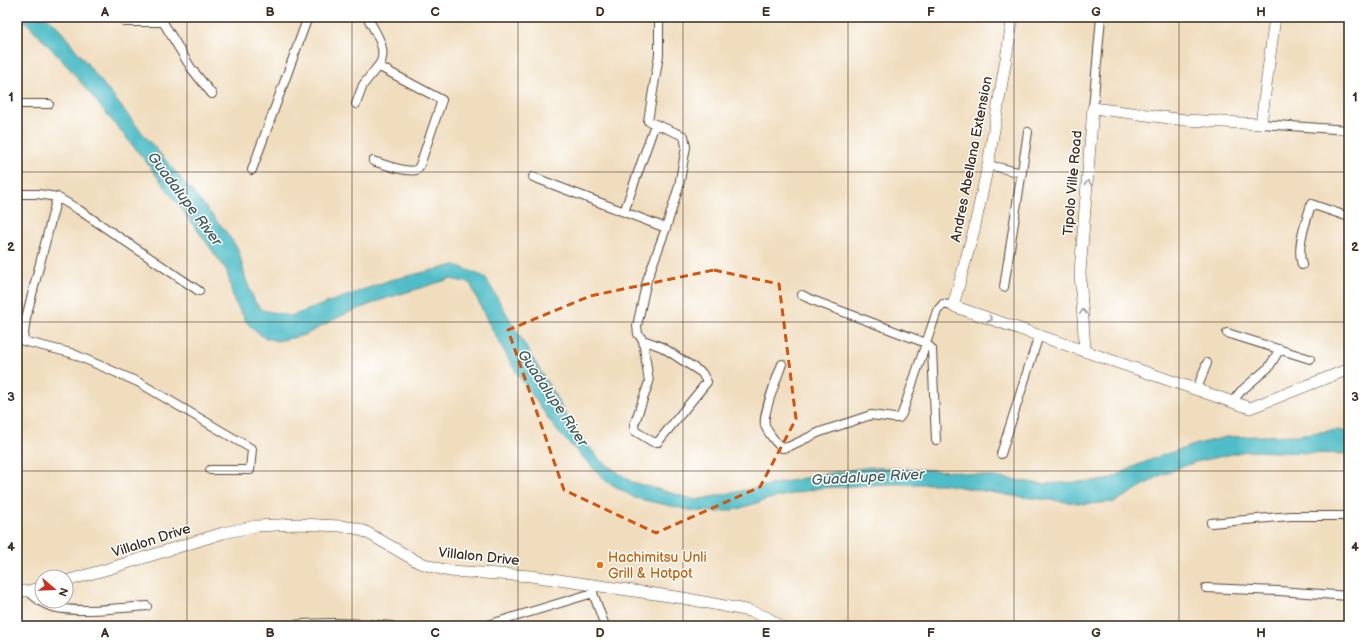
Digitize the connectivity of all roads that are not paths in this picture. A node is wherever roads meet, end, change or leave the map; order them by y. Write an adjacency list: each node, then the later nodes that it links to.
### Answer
1 (308, 17): 21 (street)
2 (367, 17): 9 (street)
3 (659, 17): 15 (street)
4 (1013, 17): 20 (street, Andres Abellana Extension)
5 (1101, 17): 14 (street, Tipolo Ville Road)
6 (1275, 17): 16 (street)
7 (163, 19): 8 (street); 10 (street)
8 (125, 22)
9 (378, 66): 13 (street); 19 (street)
10 (212, 94)
11 (17, 104): 12 (street)
12 (49, 104)
13 (356, 104)
14 (1093, 108): 16 (street); 39 (street, Tipolo Ville Road, one-way to 14)
15 (655, 124): 26 (street); 28 (street)
16 (1260, 124): 17 (street)
17 (1349, 130)
18 (1028, 132): 22 (street)
19 (373, 162)
20 (988, 165): 22 (street); 33 (street, Andres Abellana Extension)
21 (252, 170)
22 (1022, 173): 30 (street)
23 (533, 177): 26 (street)
24 (17, 194): 25 (street)
25 (57, 197): 31 (street); 48 (street)
26 (624, 212): 28 (street)
27 (1349, 217): 29 (street)
28 (666, 228): 36 (street)
29 (1302, 265)
30 (1004, 287)
31 (199, 292)
32 (802, 295): 37 (street)
33 (953, 306): 35 (street, one-way to 35); 37 (street)
34 (1226, 333): 38 (street)
35 (1039, 335): 39 (street); 47 (street)
36 (643, 340): 36 (street)
37 (926, 343): 41 (street); 46 (street)
38 (1280, 349): 40 (street); 45 (street)
39 (1086, 351): 44 (street)
40 (1310, 359)
41 (782, 364)
42 (1207, 364): 44 (street)
43 (1349, 369): 45 (street)
44 (1197, 389): 45 (street)
45 (1232, 402)
46 (936, 440)
47 (1001, 454)
48 (210, 470)
49 (1349, 516): 50 (street)
50 (1211, 523)
51 (74, 579): 54 (street, Villalon Drive)
52 (1206, 588): 56 (street)
53 (34, 589): 55 (street)
54 (593, 589): 60 (street); 61 (street); 62 (street, Villalon Drive)
55 (22, 591): 57 (street)
56 (1349, 596)
57 (147, 606)
58 (280, 626): 59 (street)
59 (392, 626)
60 (484, 626)
61 (605, 626)
62 (780, 626)

